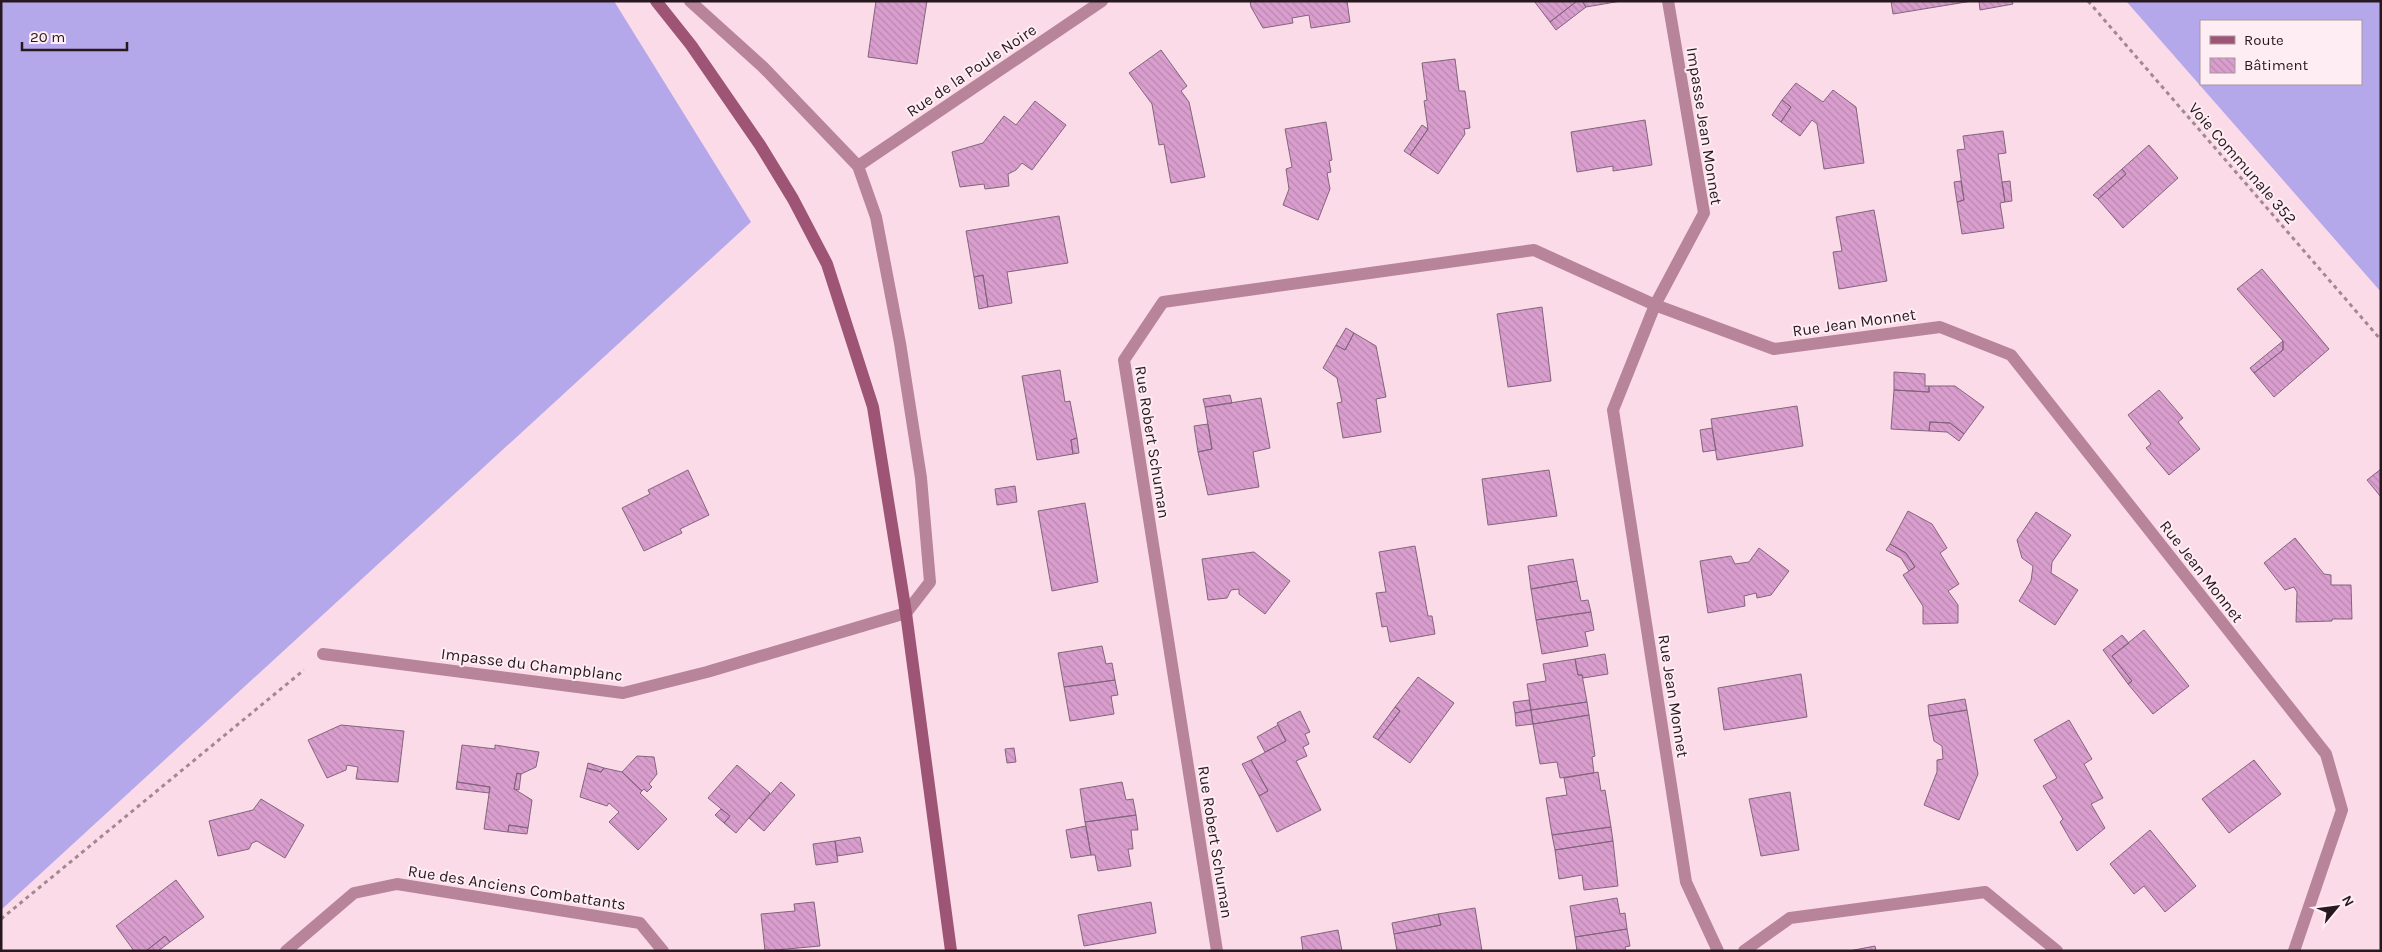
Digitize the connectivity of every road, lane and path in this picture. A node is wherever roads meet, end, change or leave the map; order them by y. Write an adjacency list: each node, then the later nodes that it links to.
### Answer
1 (656, 1): 9 (main road)
2 (690, 1): 6 (street)
3 (1102, 1): 6 (street, Rue de la Poule Noire)
4 (1668, 1): 7 (street, Impasse Jean Monnet)
5 (2088, 1): 8 (path, Voie Communale 352)
6 (858, 166): 9 (street)
7 (1655, 305): 15 (street, Rue Robert Schuman); 16 (street, Rue Jean Monnet); 19 (street, Rue Jean Monnet)
8 (2381, 340)
9 (906, 613): 10 (street, Impasse du Champblanc); 14 (main road)
10 (323, 654): 11 (path)
11 (1, 918)
12 (286, 951): 13 (street, Rue des Anciens Combattants)
13 (663, 951)
14 (951, 951)
15 (1216, 951)
16 (1718, 951)
17 (1744, 951): 18 (street)
18 (2057, 951)
19 (2294, 951)

